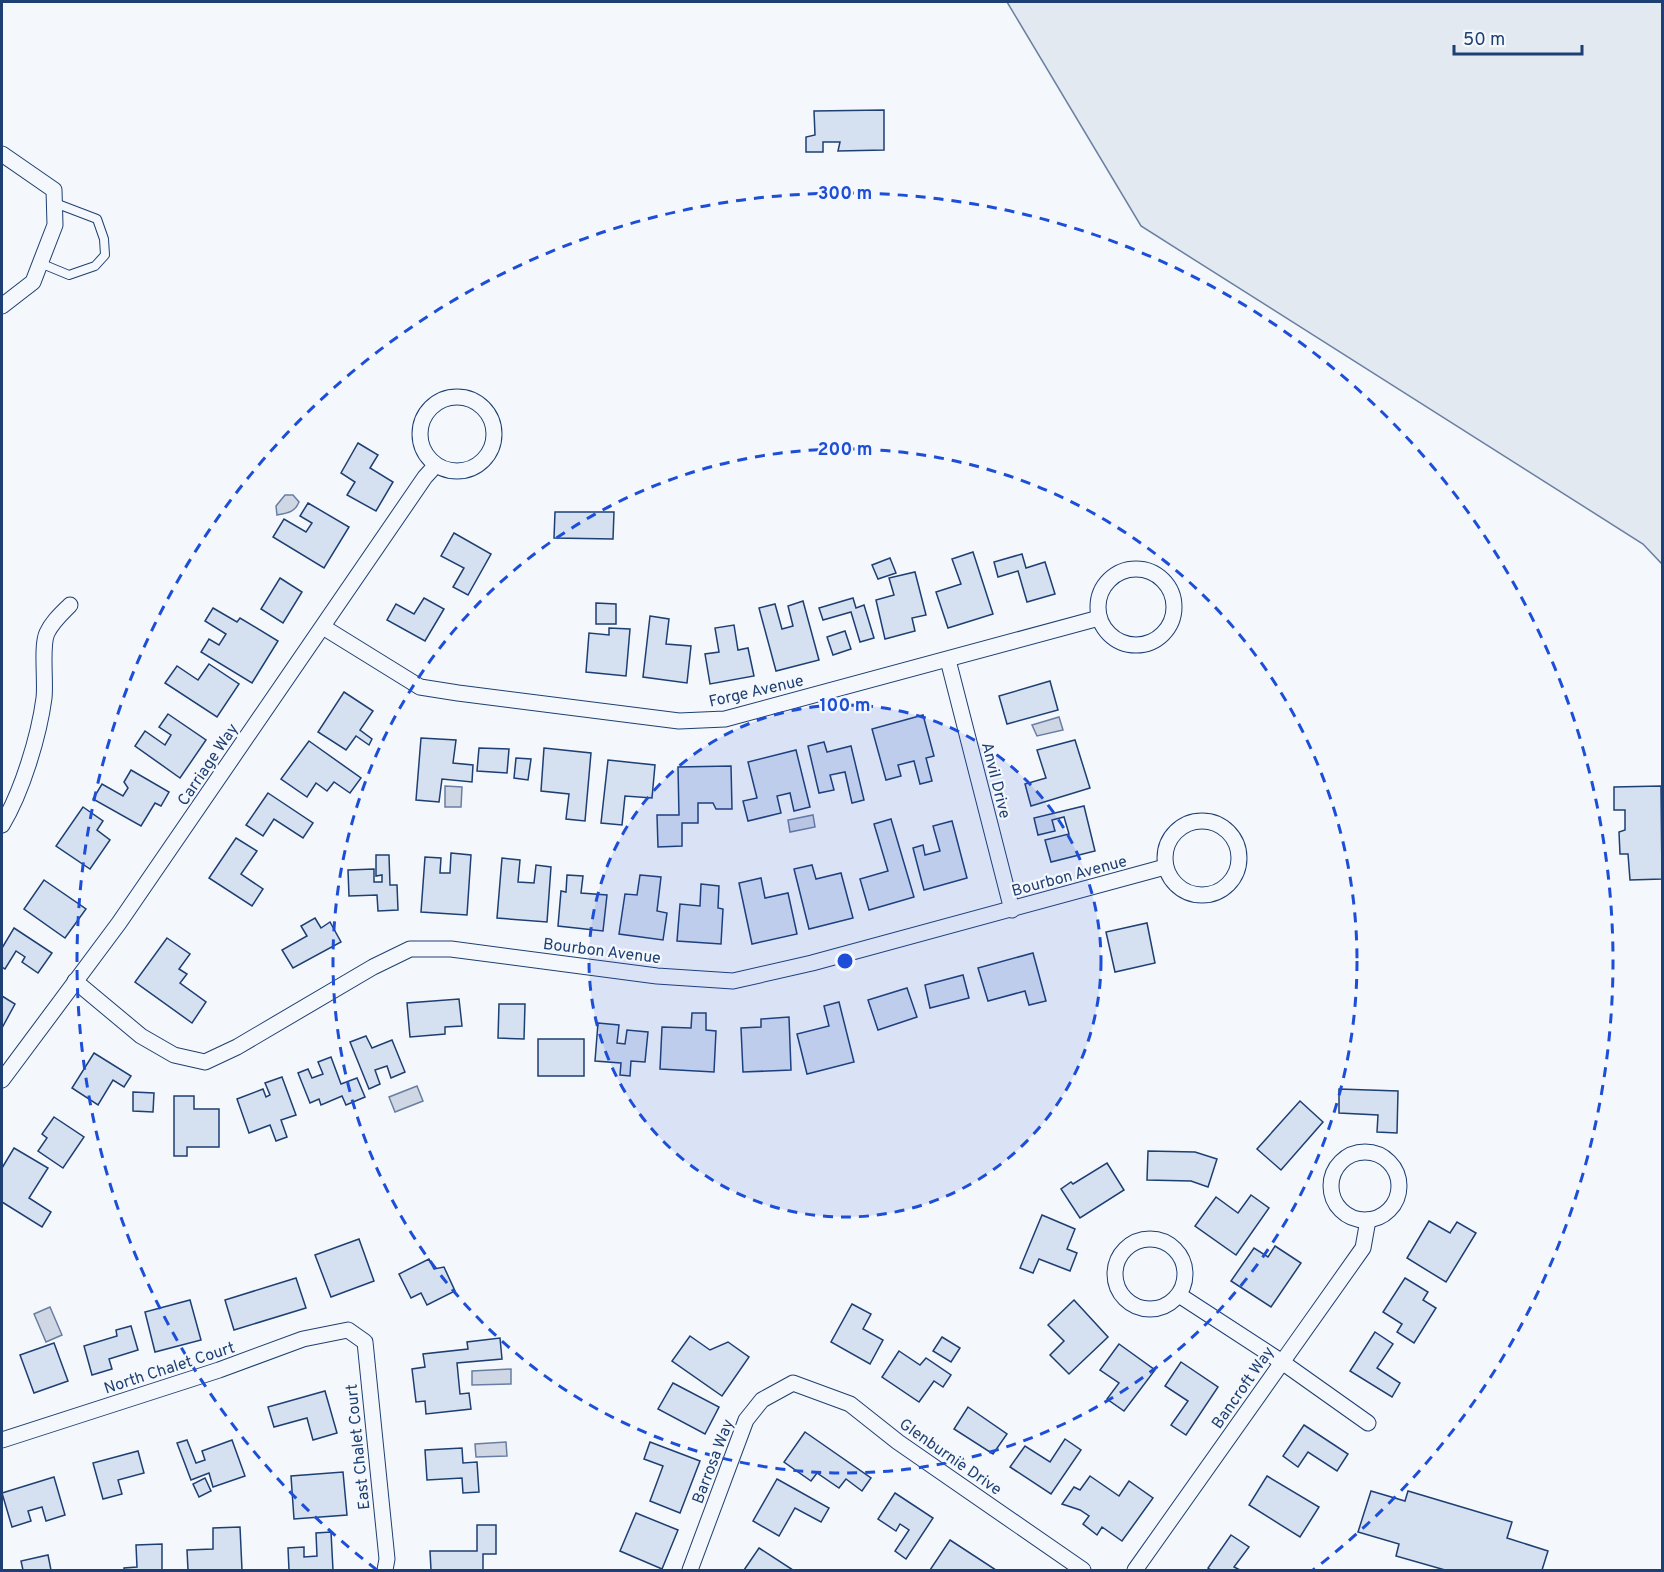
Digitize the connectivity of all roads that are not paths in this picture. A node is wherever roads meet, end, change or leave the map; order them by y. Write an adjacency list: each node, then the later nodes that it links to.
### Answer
1 (2, 154): 2 (street)
2 (55, 197): 3 (street); 3 (lane)
3 (40, 263): 4 (street)
4 (2, 306)
5 (436, 465): 5 (street); 8 (street, Carriage Way)
6 (70, 605): 10 (street)
7 (1099, 618): 7 (street); 9 (street, Forge Avenue)
8 (322, 627): 9 (street, Forge Avenue); 13 (street, Carriage Way)
9 (948, 660): 12 (street, Anvil Drive)
10 (2, 825)
11 (1165, 867): 11 (street); 12 (street, Bourbon Avenue)
12 (1012, 910): 13 (street, Bourbon Avenue)
13 (75, 981): 14 (street, Carriage Way)
14 (2, 1080)
15 (1368, 1220): 15 (street); 18 (street, Bancroft Way)
16 (1179, 1295): 16 (street); 18 (street)
17 (348, 1330): 21 (street, North Chalet Court); 22 (street, East Chalet Court)
18 (1282, 1362): 20 (street); 25 (street, Bancroft Way)
19 (793, 1383): 23 (street, Barrosa Way); 24 (street, Glenburnie Drive)
20 (1368, 1423)
21 (2, 1440)
22 (385, 1570)
23 (690, 1570)
24 (1083, 1570)
25 (1135, 1570)

